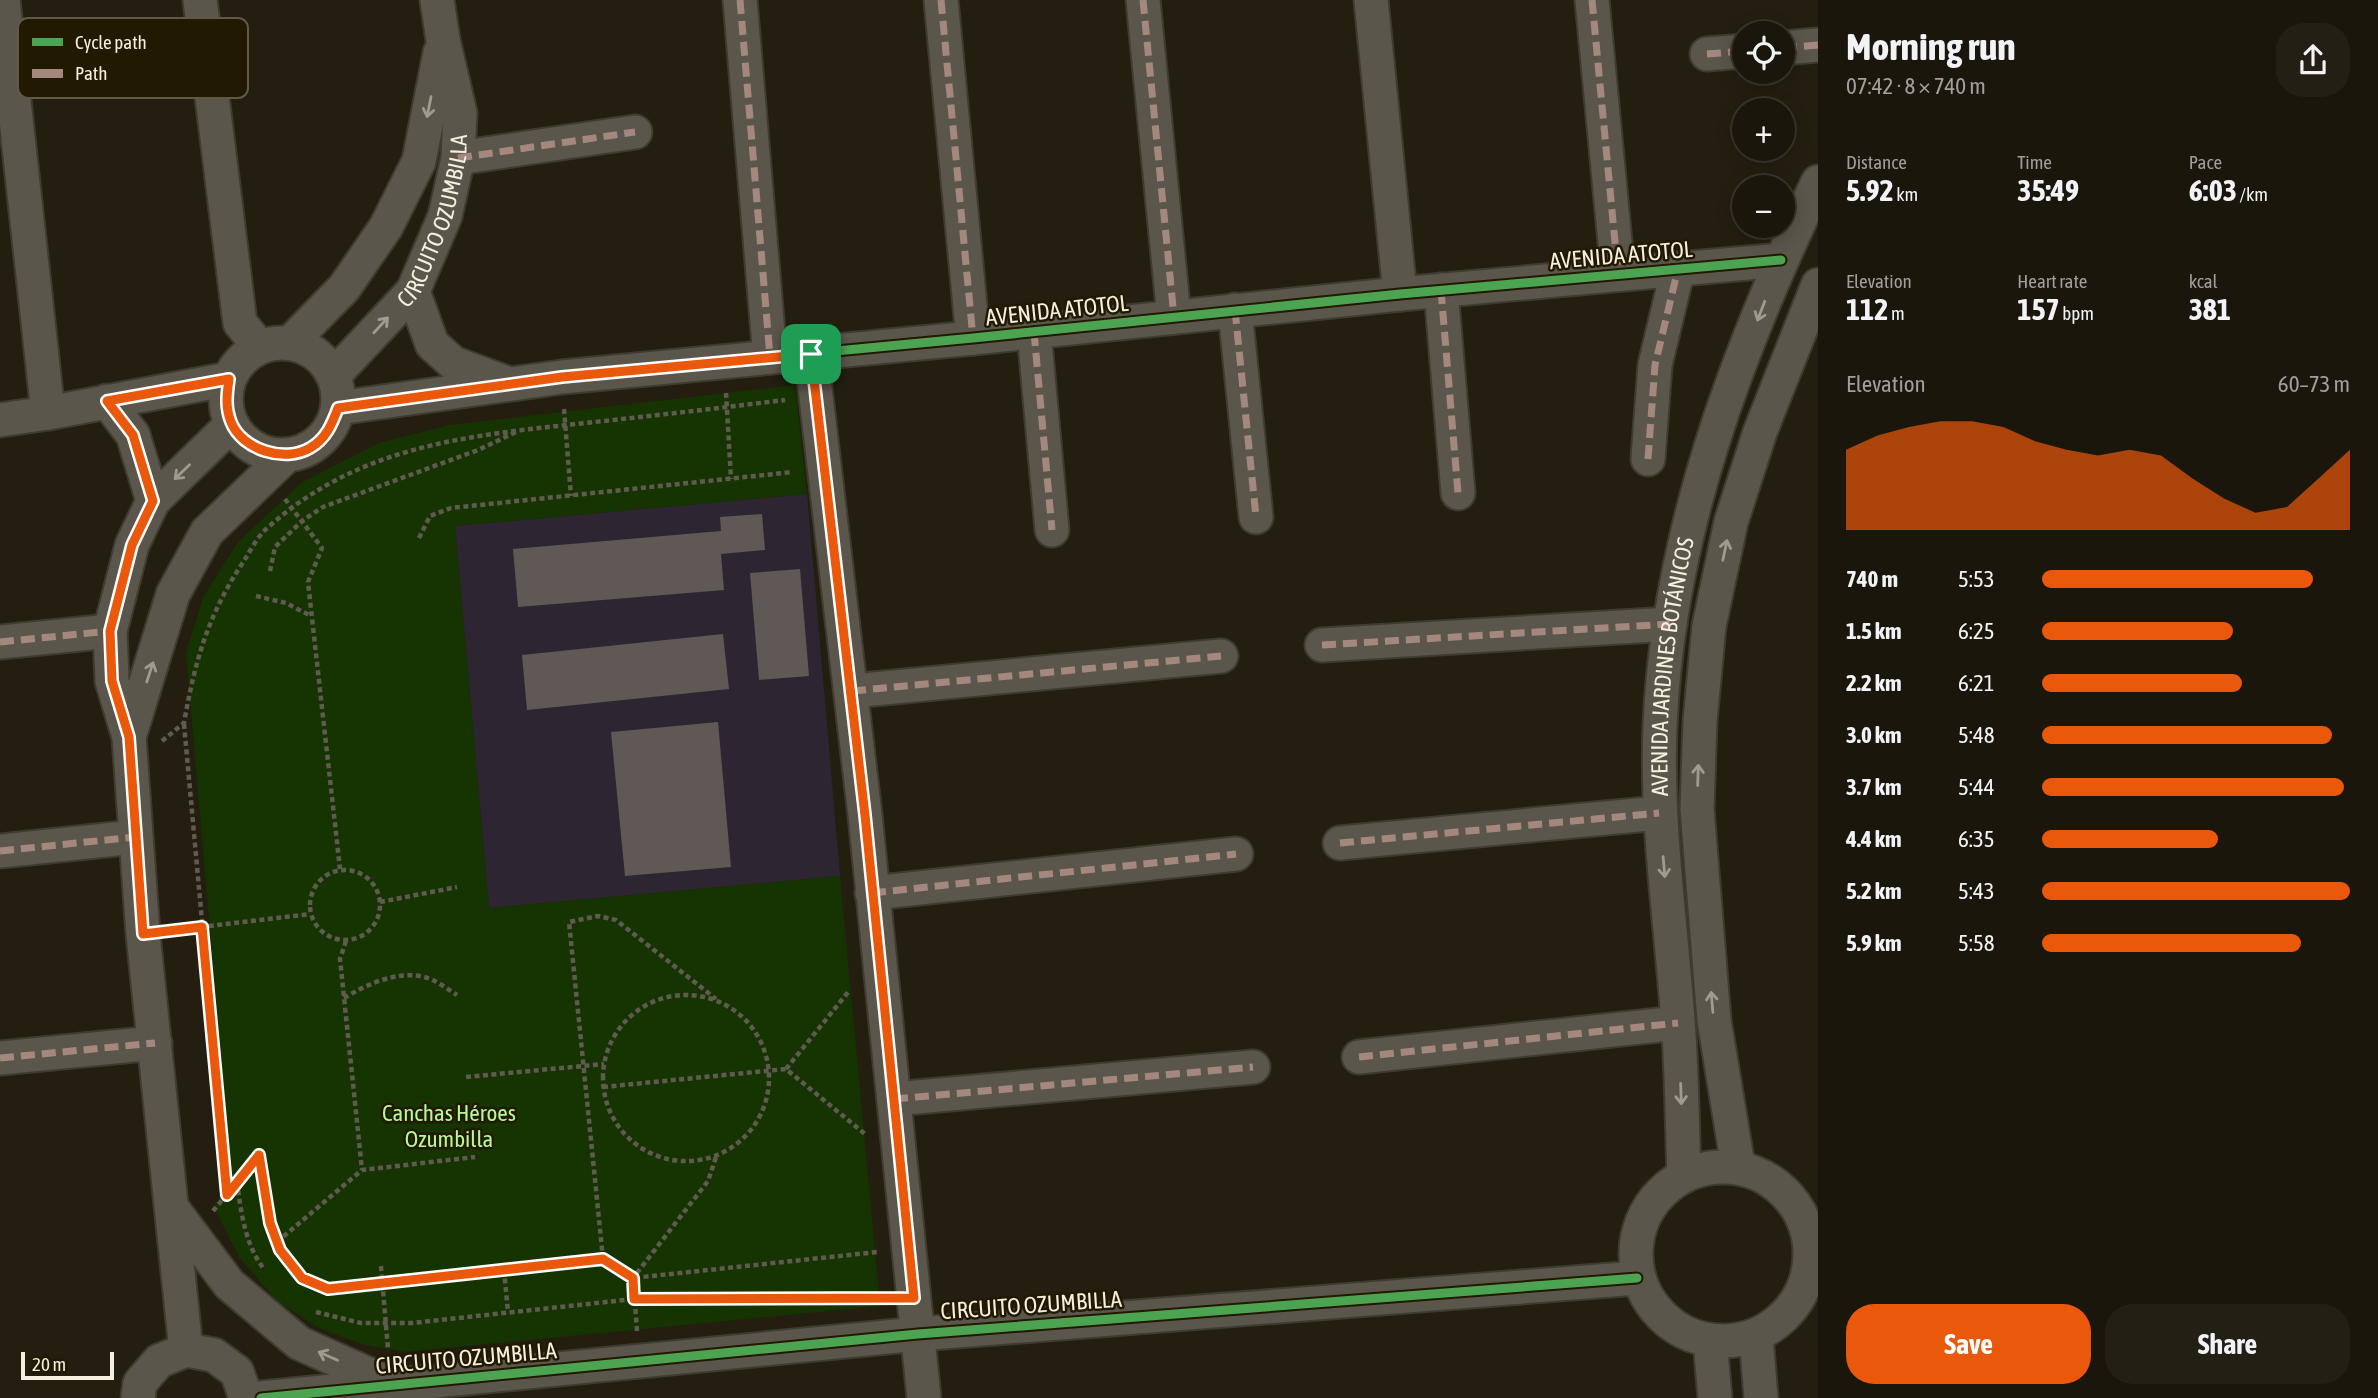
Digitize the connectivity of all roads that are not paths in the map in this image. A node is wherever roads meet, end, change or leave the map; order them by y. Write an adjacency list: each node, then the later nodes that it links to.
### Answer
1 (3, 0): 38 (street)
2 (200, 0): 9 (street)
3 (437, 0): 10 (street, CIRCUITO OZUMBILLA)
4 (740, 0): 32 (street)
5 (941, 0): 29 (street)
6 (1143, 0): 27 (street)
7 (1371, 0): 25 (street)
8 (1592, 0): 21 (street)
9 (202, 18)
10 (443, 40): 17 (street, CIRCUITO OZUMBILLA); 30 (street, CIRCUITO OZUMBILLA, one-way to 30)
11 (1818, 45): 12 (street)
12 (1795, 47)
13 (1732, 52): 14 (street)
14 (1707, 54)
15 (212, 98): 30 (street)
16 (635, 132): 17 (street)
17 (458, 158): 24 (street, CIRCUITO OZUMBILLA)
18 (1818, 182): 19 (street, AVENIDA JARDINES BOTÁNICOS)
19 (1781, 260): 20 (street, AVENIDA ATOTOL); 47 (street, AVENIDA JARDINES BOTÁNICOS, one-way to 47)
20 (1678, 270): 21 (street, AVENIDA ATOTOL); 41 (street)
21 (1618, 274): 23 (street, AVENIDA ATOTOL)
22 (1818, 285): 66 (street, AVENIDA JARDINES BOTÁNICOS, one-way to 22)
23 (1441, 290): 25 (street, AVENIDA ATOTOL); 43 (street)
24 (414, 291): 33 (street, CIRCUITO OZUMBILLA, one-way to 24); 35 (street)
25 (1400, 294): 26 (street, AVENIDA ATOTOL)
26 (1235, 310): 27 (street, AVENIDA ATOTOL); 45 (street)
27 (1174, 317): 28 (street, AVENIDA ATOTOL)
28 (1034, 332): 29 (street, AVENIDA ATOTOL); 46 (street)
29 (973, 338): 31 (street, AVENIDA ATOTOL)
30 (275, 345): 33 (street); 34 (street)
31 (811, 354): 32 (street, AVENIDA ATOTOL); 52 (street)
32 (770, 357): 35 (street, AVENIDA ATOTOL)
33 (334, 375): 37 (street)
34 (229, 379): 36 (street); 40 (street)
35 (510, 384): 37 (street, AVENIDA ATOTOL)
36 (107, 401): 38 (street); 44 (street)
37 (338, 408): 42 (street)
38 (48, 413): 39 (street)
39 (0, 419)
40 (231, 425): 42 (street); 44 (street, CIRCUITO OZUMBILLA, one-way to 44)
41 (1648, 459)
42 (277, 464): 53 (street, CIRCUITO OZUMBILLA, one-way to 42)
43 (1458, 493)
44 (153, 501): 48 (street, CIRCUITO OZUMBILLA)
45 (1256, 517)
46 (1052, 530)
47 (1670, 624): 50 (street); 54 (street, AVENIDA JARDINES BOTÁNICOS)
48 (110, 631): 49 (street); 53 (street, CIRCUITO OZUMBILLA)
49 (0, 642)
50 (1322, 645)
51 (1220, 656): 52 (street)
52 (852, 691): 59 (street)
53 (130, 752): 55 (street, CIRCUITO OZUMBILLA)
54 (1659, 813): 56 (street); 60 (street, AVENIDA JARDINES BOTÁNICOS, one-way to 60)
55 (135, 837): 57 (street); 61 (street, CIRCUITO OZUMBILLA)
56 (1340, 844)
57 (0, 852)
58 (1236, 854): 59 (street)
59 (872, 893): 65 (street)
60 (1678, 1023): 62 (street); 67 (street, AVENIDA JARDINES BOTÁNICOS, one-way to 67)
61 (155, 1043): 63 (street); 68 (street, CIRCUITO OZUMBILLA)
62 (1359, 1057)
63 (0, 1058)
64 (1253, 1067): 65 (street)
65 (894, 1098): 71 (street)
66 (1738, 1166): 67 (street); 69 (street)
67 (1684, 1174): 70 (street)
68 (172, 1208): 74 (street, CIRCUITO OZUMBILLA); 75 (street, CIRCUITO OZUMBILLA, one-way to 68)
69 (1815, 1248): 72 (street)
70 (1637, 1278): 71 (street, CIRCUITO OZUMBILLA); 73 (street)
71 (918, 1334): 75 (street, CIRCUITO OZUMBILLA); 79 (street)
72 (1756, 1336): 73 (street); 81 (street)
73 (1710, 1341): 80 (street)
74 (186, 1350): 76 (street); 77 (street)
75 (390, 1384): 78 (street, CIRCUITO OZUMBILLA)
76 (138, 1398)
77 (246, 1398)
78 (261, 1398)
79 (924, 1398)
80 (1715, 1398)
81 (1761, 1398)

